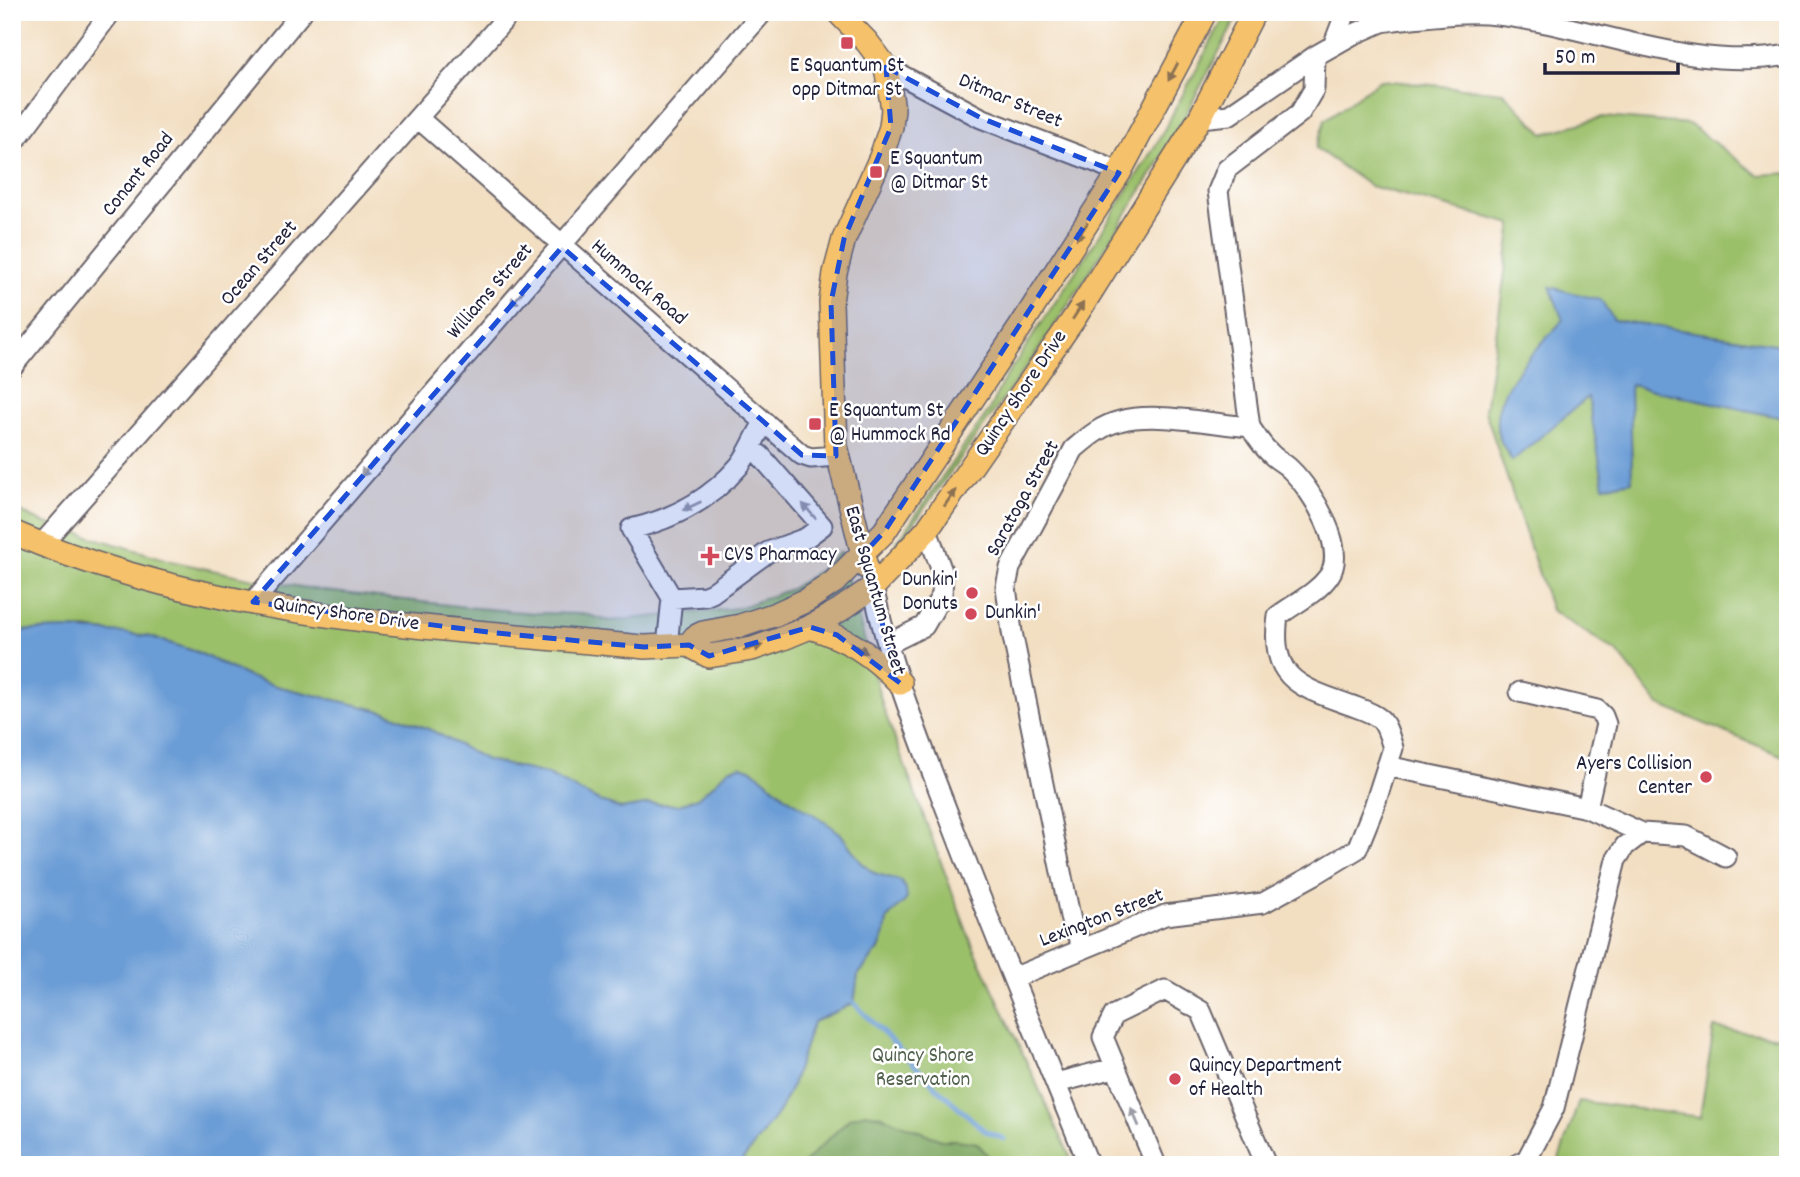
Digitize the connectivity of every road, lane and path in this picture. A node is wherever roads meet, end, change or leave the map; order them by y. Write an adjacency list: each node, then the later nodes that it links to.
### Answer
1 (111, 12): 17 (street)
2 (302, 12): 20 (street, Conant Road)
3 (511, 12): 16 (street, Ocean Street)
4 (763, 12): 19 (street, Williams Street)
5 (838, 12): 14 (main road, East Squantum Street)
6 (1205, 12): 18 (main road, Quincy Shore Drive, one-way to 18)
7 (1254, 12): 15 (main road, Quincy Shore Drive)
8 (1346, 12): 11 (street)
9 (1485, 13): 10 (street); 12 (street)
10 (1379, 17): 11 (street)
11 (1333, 46): 13 (street)
12 (1788, 55)
13 (1315, 56): 15 (street); 22 (street)
14 (886, 67): 18 (street, Ditmar Street); 25 (main road, East Squantum Street)
15 (1200, 118): 27 (main road, Quincy Shore Drive, one-way to 15)
16 (419, 119): 19 (street, Hummock Road); 29 (street, Ocean Street)
17 (12, 145)
18 (1119, 173): 30 (main road, Quincy Shore Drive, one-way to 30)
19 (562, 247): 21 (street, Hummock Road); 33 (street, Williams Street, one-way to 33)
20 (12, 367)
21 (764, 423): 23 (street, Hummock Road); 26 (street)
22 (1250, 427): 39 (street); 43 (street, Saratoga Street)
23 (786, 442): 24 (street); 25 (street, Hummock Road)
24 (760, 455): 26 (street); 32 (street, one-way to 24)
25 (837, 456): 30 (main road, East Squantum Street)
26 (741, 464): 32 (street, one-way to 32)
27 (927, 530): 31 (main road, Quincy Shore Drive); 35 (street)
28 (12, 532): 29 (main road, Quincy Shore Drive)
29 (41, 545): 33 (main road, Quincy Shore Drive)
30 (862, 555): 31 (main road, East Squantum Street); 36 (main road, Quincy Shore Drive)
31 (873, 587): 34 (main road, Quincy Shore Drive); 35 (street, East Squantum Street)
32 (672, 598): 36 (street)
33 (253, 602): 36 (main road, Quincy Shore Drive)
34 (810, 627): 36 (main road, Quincy Shore Drive, one-way to 34); 37 (main road, one-way to 37)
35 (888, 644): 37 (street, East Squantum Street)
36 (678, 646)
37 (900, 683): 44 (street, East Squantum Street)
38 (1520, 692): 40 (street)
39 (1387, 766): 40 (street); 43 (street, Lexington Street)
40 (1587, 808): 41 (street)
41 (1642, 833): 42 (street); 50 (street)
42 (1726, 858)
43 (1083, 948): 44 (street, Lexington Street)
44 (1013, 978): 46 (street, East Squantum Street)
45 (1114, 1068): 46 (street); 48 (street, one-way to 45); 49 (street)
46 (1056, 1083): 47 (street, East Squantum Street)
47 (1089, 1165)
48 (1156, 1165)
49 (1266, 1165)
50 (1516, 1165)

